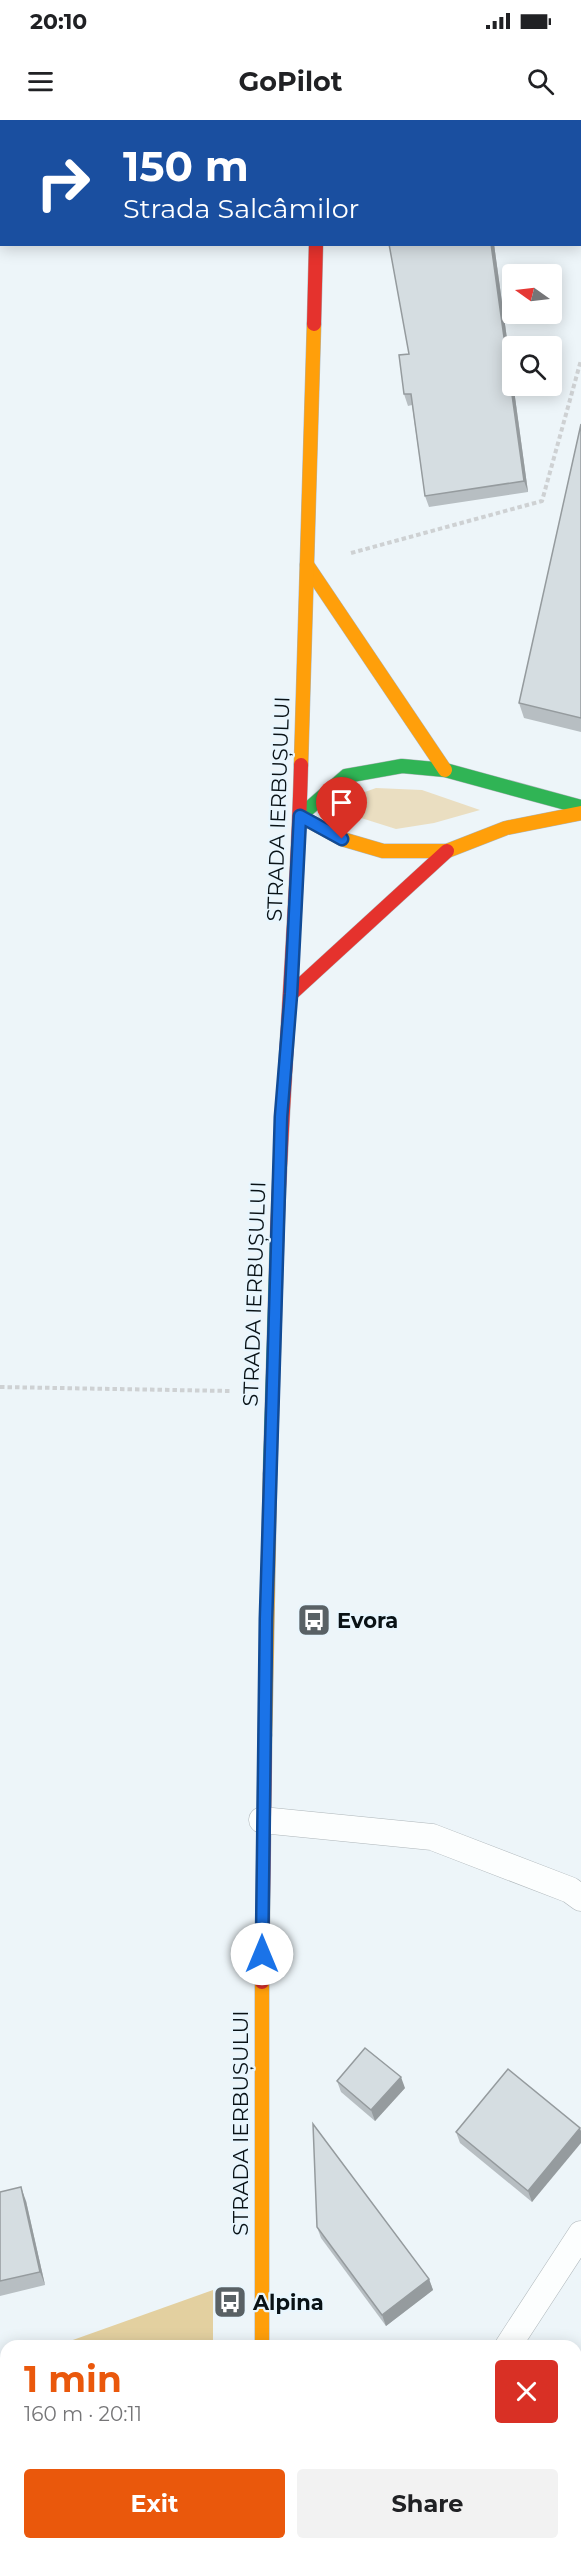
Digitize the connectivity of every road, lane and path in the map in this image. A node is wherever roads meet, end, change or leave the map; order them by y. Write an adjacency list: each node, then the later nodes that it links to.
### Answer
1 (316, 246): 3 (main road, STRADA IERBUȘULUI)
2 (581, 360): 3 (path)
3 (307, 565): 4 (main road); 7 (main road, STRADA IERBUȘULUI)
4 (445, 770): 5 (main road); 7 (main road)
5 (581, 807)
6 (581, 813): 8 (main road)
7 (300, 816): 8 (main road); 9 (main road, STRADA IERBUȘULUI)
8 (447, 851): 9 (main road)
9 (291, 994): 12 (main road, STRADA IERBUȘULUI)
10 (0, 1387): 11 (path)
11 (238, 1391)
12 (262, 1820): 13 (lane); 15 (main road, STRADA IERBUȘULUI)
13 (581, 1898)
14 (581, 2234): 16 (lane)
15 (262, 2340)
16 (512, 2340)

